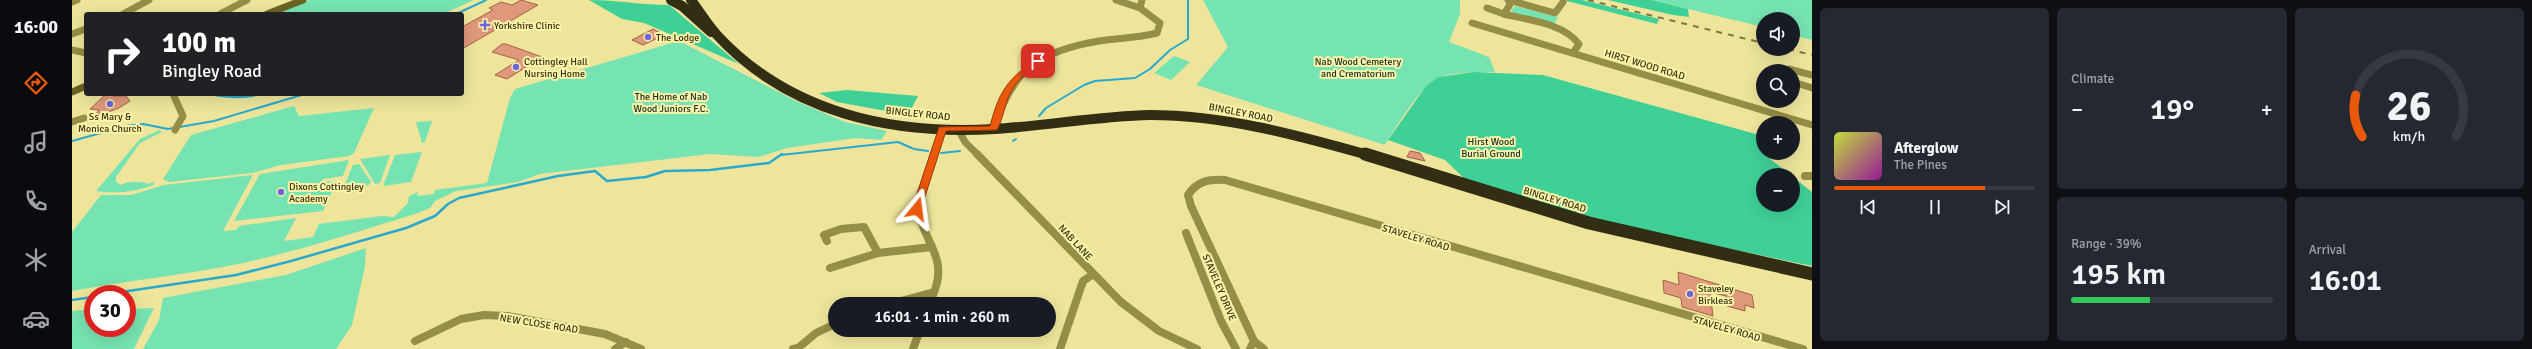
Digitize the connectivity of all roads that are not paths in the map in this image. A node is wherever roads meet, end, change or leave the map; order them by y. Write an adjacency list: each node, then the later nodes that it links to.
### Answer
1 (77, 0): 10 (street)
2 (151, 0): 14 (street)
3 (247, 0): 15 (street)
4 (303, 0): 16 (main road)
5 (671, 0): 21 (highway)
6 (691, 0): 21 (highway, BINGLEY ROAD)
7 (1116, 0): 12 (street)
8 (1142, 0): 12 (street)
9 (1510, 1): 11 (street); 17 (street)
10 (72, 2)
11 (1563, 2)
12 (1140, 8): 36 (street)
13 (1487, 8): 17 (street)
14 (128, 12)
15 (224, 12)
16 (272, 12)
17 (1504, 14): 24 (street)
18 (1472, 23): 24 (street, HIRST WOOD ROAD)
19 (84, 30): 20 (street)
20 (72, 34)
21 (719, 37): 37 (highway, BINGLEY ROAD)
22 (72, 50): 23 (street)
23 (84, 53)
24 (1573, 53): 34 (street, HIRST WOOD ROAD)
25 (1800, 72): 26 (street)
26 (1812, 75)
27 (1800, 84): 29 (street)
28 (84, 87): 30 (main road)
29 (1812, 88)
30 (72, 92)
31 (174, 96): 35 (street)
32 (84, 118): 33 (street)
33 (72, 122)
34 (1812, 125)
35 (177, 127)
36 (994, 128): 38 (highway, BINGLEY ROAD); 44 (highway, BINGLEY ROAD)
37 (942, 129): 38 (highway, BINGLEY ROAD); 41 (street)
38 (958, 130): 45 (street, NAB LANE)
39 (1186, 233): 60 (street, STAVELEY DRIVE)
40 (827, 241): 42 (street)
41 (932, 247): 42 (street); 46 (street)
42 (878, 253): 43 (street)
43 (830, 268)
44 (1812, 274)
45 (1092, 275): 54 (street); 59 (street, NAB LANE)
46 (934, 292): 47 (street); 48 (street)
47 (916, 297)
48 (932, 297)
49 (828, 327): 57 (street)
50 (917, 337): 58 (street)
51 (415, 341): 52 (street, NEW CLOSE ROAD)
52 (626, 342): 55 (street); 56 (street, NEW CLOSE ROAD)
53 (1252, 345): 61 (street, STAVELEY ROAD); 62 (street, STAVELEY ROAD)
54 (1062, 348)
55 (615, 349)
56 (641, 349)
57 (796, 349)
58 (913, 349)
59 (1197, 349)
60 (1236, 349)
61 (1264, 349)
62 (1803, 349)

